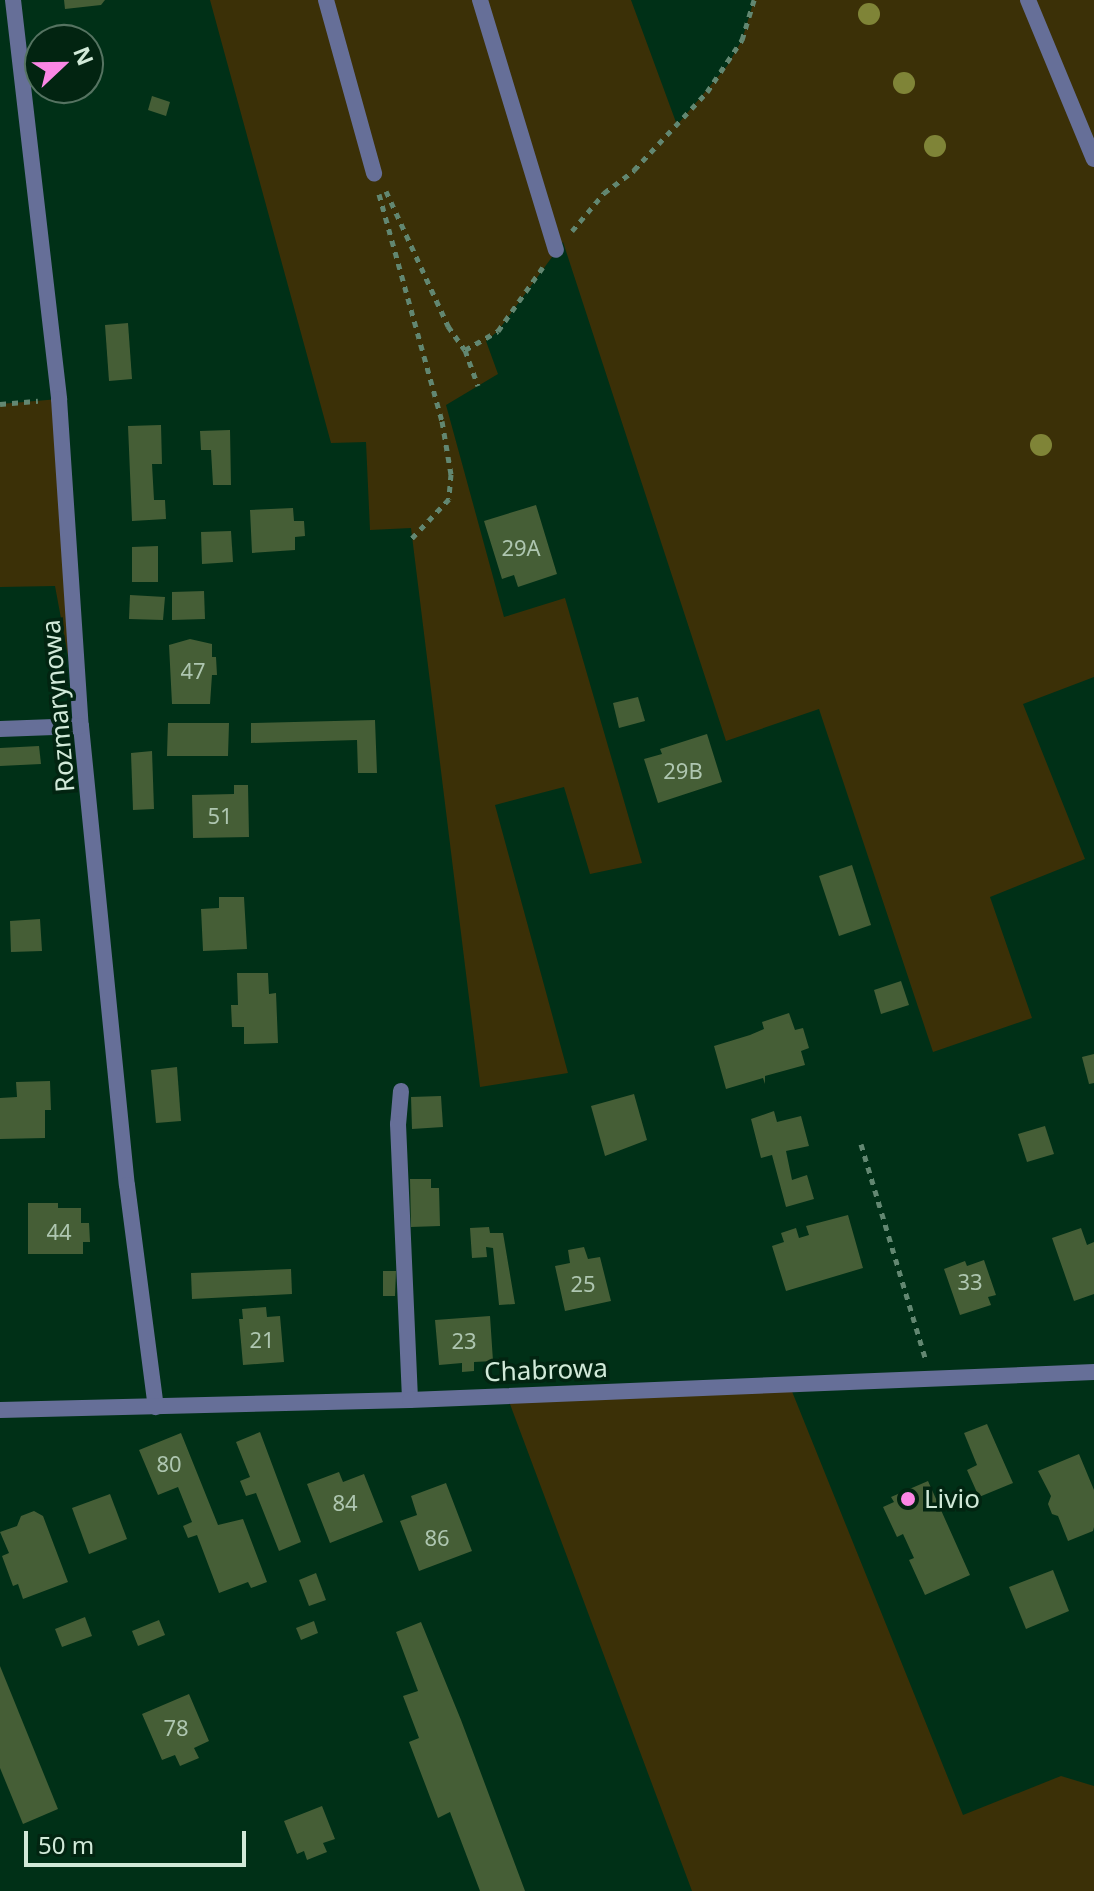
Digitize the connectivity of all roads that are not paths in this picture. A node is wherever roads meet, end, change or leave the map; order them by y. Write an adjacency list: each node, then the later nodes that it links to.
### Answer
1 (13, 0): 8 (street, Rozmarynowa)
2 (326, 0): 6 (street)
3 (480, 0): 7 (street)
4 (1028, 0): 5 (street)
5 (1094, 159)
6 (374, 173)
7 (556, 250)
8 (81, 726): 9 (street); 13 (street, Rozmarynowa)
9 (0, 729)
10 (401, 1091): 12 (street)
11 (1094, 1372): 12 (street, Chabrowa)
12 (410, 1400): 13 (street, Chabrowa)
13 (156, 1407): 14 (street, Chabrowa)
14 (0, 1410)

